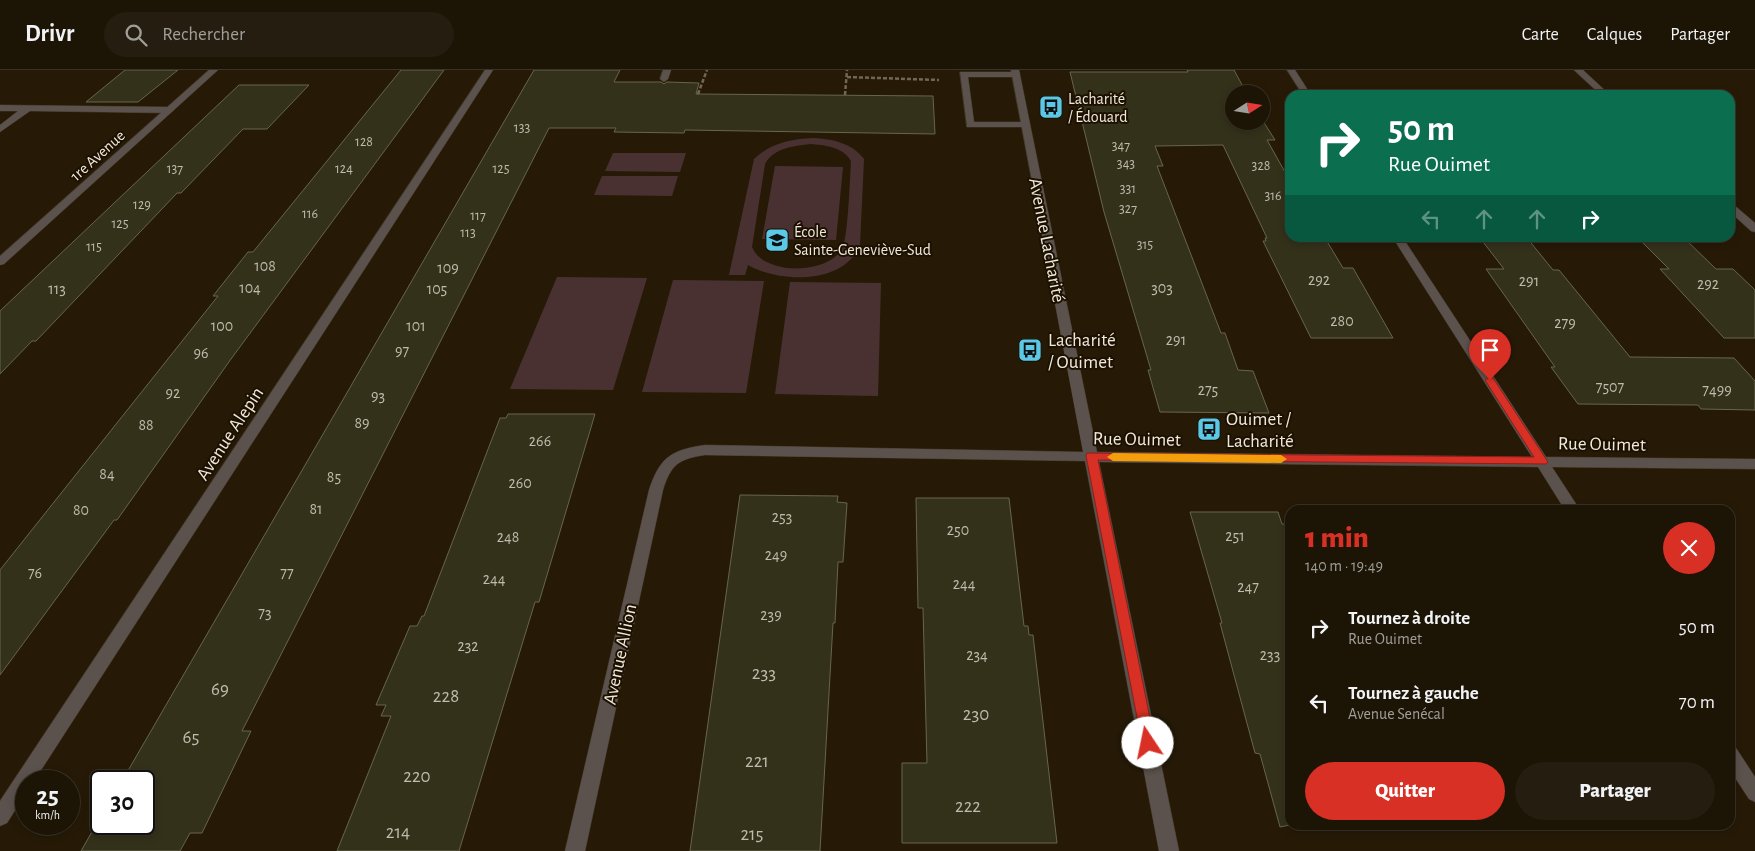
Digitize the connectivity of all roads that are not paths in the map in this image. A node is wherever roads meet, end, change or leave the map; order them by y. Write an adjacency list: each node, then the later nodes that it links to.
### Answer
1 (214, 70): 12 (street, 1re Avenue)
2 (490, 70): 26 (street, Avenue Alepin)
3 (667, 70): 7 (street)
4 (1291, 70): 8 (street)
5 (1578, 70): 9 (street)
6 (1015, 72): 13 (street, Avenue Lacharité); 13 (street)
7 (664, 79)
8 (1304, 90)
9 (1600, 90)
10 (0, 108): 11 (street)
11 (28, 108): 12 (street); 14 (street)
12 (170, 110): 18 (street, 1re Avenue)
13 (1026, 125): 19 (street, Avenue Lacharité)
14 (0, 129)
15 (1735, 211): 16 (street)
16 (1755, 229)
17 (1401, 242): 21 (street)
18 (0, 262)
19 (1091, 456): 20 (street, Rue Ouimet); 21 (street, Rue Ouimet); 28 (street, Avenue Lacharité)
20 (671, 460): 27 (street, Avenue Allion)
21 (1542, 462): 22 (street, Rue Ouimet); 23 (street)
22 (1755, 464)
23 (1570, 505)
24 (1735, 762): 25 (street)
25 (1755, 792)
26 (0, 817)
27 (575, 851)
28 (1169, 851)

